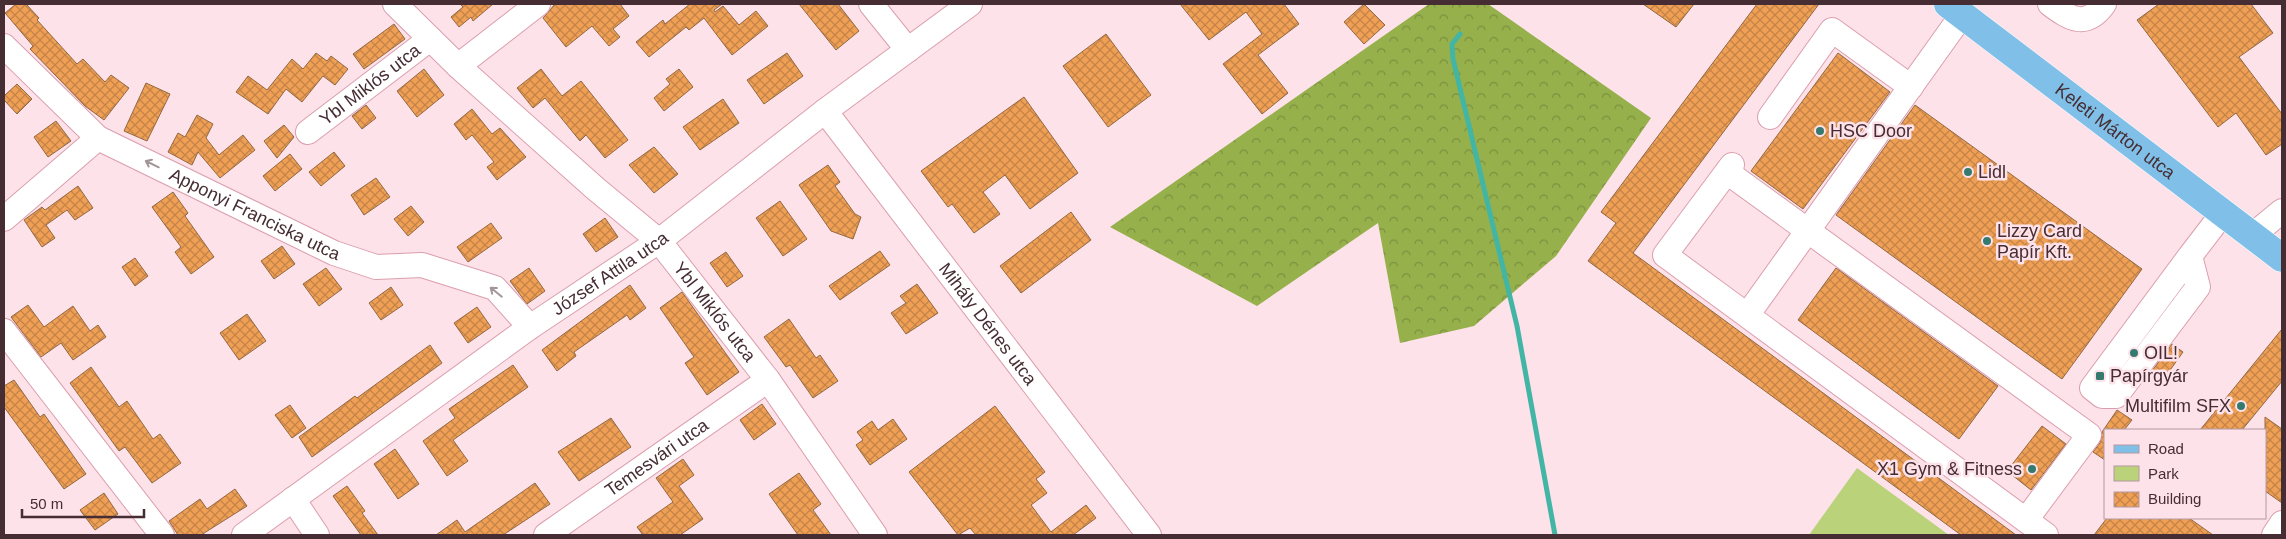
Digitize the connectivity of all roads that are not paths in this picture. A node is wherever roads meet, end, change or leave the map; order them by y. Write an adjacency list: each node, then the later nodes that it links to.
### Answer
1 (395, 4): 8 (street, Ybl Miklós utca)
2 (538, 4): 11 (street)
3 (871, 4): 10 (street)
4 (970, 4): 10 (street, József Attila utca)
5 (2050, 4): 6 (street)
6 (2104, 4)
7 (1955, 9): 12 (street); 18 (main road, Keleti Márton utca)
8 (430, 38): 11 (street, Ybl Miklós utca); 15 (street, Ybl Miklós utca)
9 (4, 46): 16 (street, Apponyi Franciska utca)
10 (908, 50): 13 (street, József Attila utca)
11 (458, 66): 22 (street, Ybl Miklós utca)
12 (1911, 87): 14 (street); 20 (street)
13 (825, 111): 22 (street, József Attila utca); 39 (street, Mihály Dénes utca)
14 (1770, 117)
15 (308, 132)
16 (98, 138): 19 (street); 27 (street, Apponyi Franciska utca, one-way to 16)
17 (2282, 211): 21 (street)
18 (2223, 213): 21 (main road, Keleti Márton utca); 23 (street)
19 (4, 219)
20 (1808, 231): 25 (street); 25 (street); 32 (street)
21 (2252, 235): 24 (main road, Keleti Márton utca)
22 (659, 242): 27 (street, József Attila utca); 30 (street, Ybl Miklós utca)
23 (2190, 256): 26 (street); 29 (street)
24 (2282, 258)
25 (1748, 314): 32 (street)
26 (2139, 325): 29 (street); 29 (street)
27 (530, 327): 31 (street, József Attila utca)
28 (4, 331): 34 (street)
29 (2158, 340)
30 (768, 380): 37 (street, Temesvári utca); 38 (street, Ybl Miklós utca)
31 (293, 500): 35 (street, József Attila utca); 36 (street)
32 (2026, 520): 40 (street)
33 (2282, 523): 41 (street)
34 (162, 535)
35 (244, 535)
36 (317, 535)
37 (546, 535)
38 (875, 535)
39 (1149, 535)
40 (2046, 535)
41 (2274, 535)

